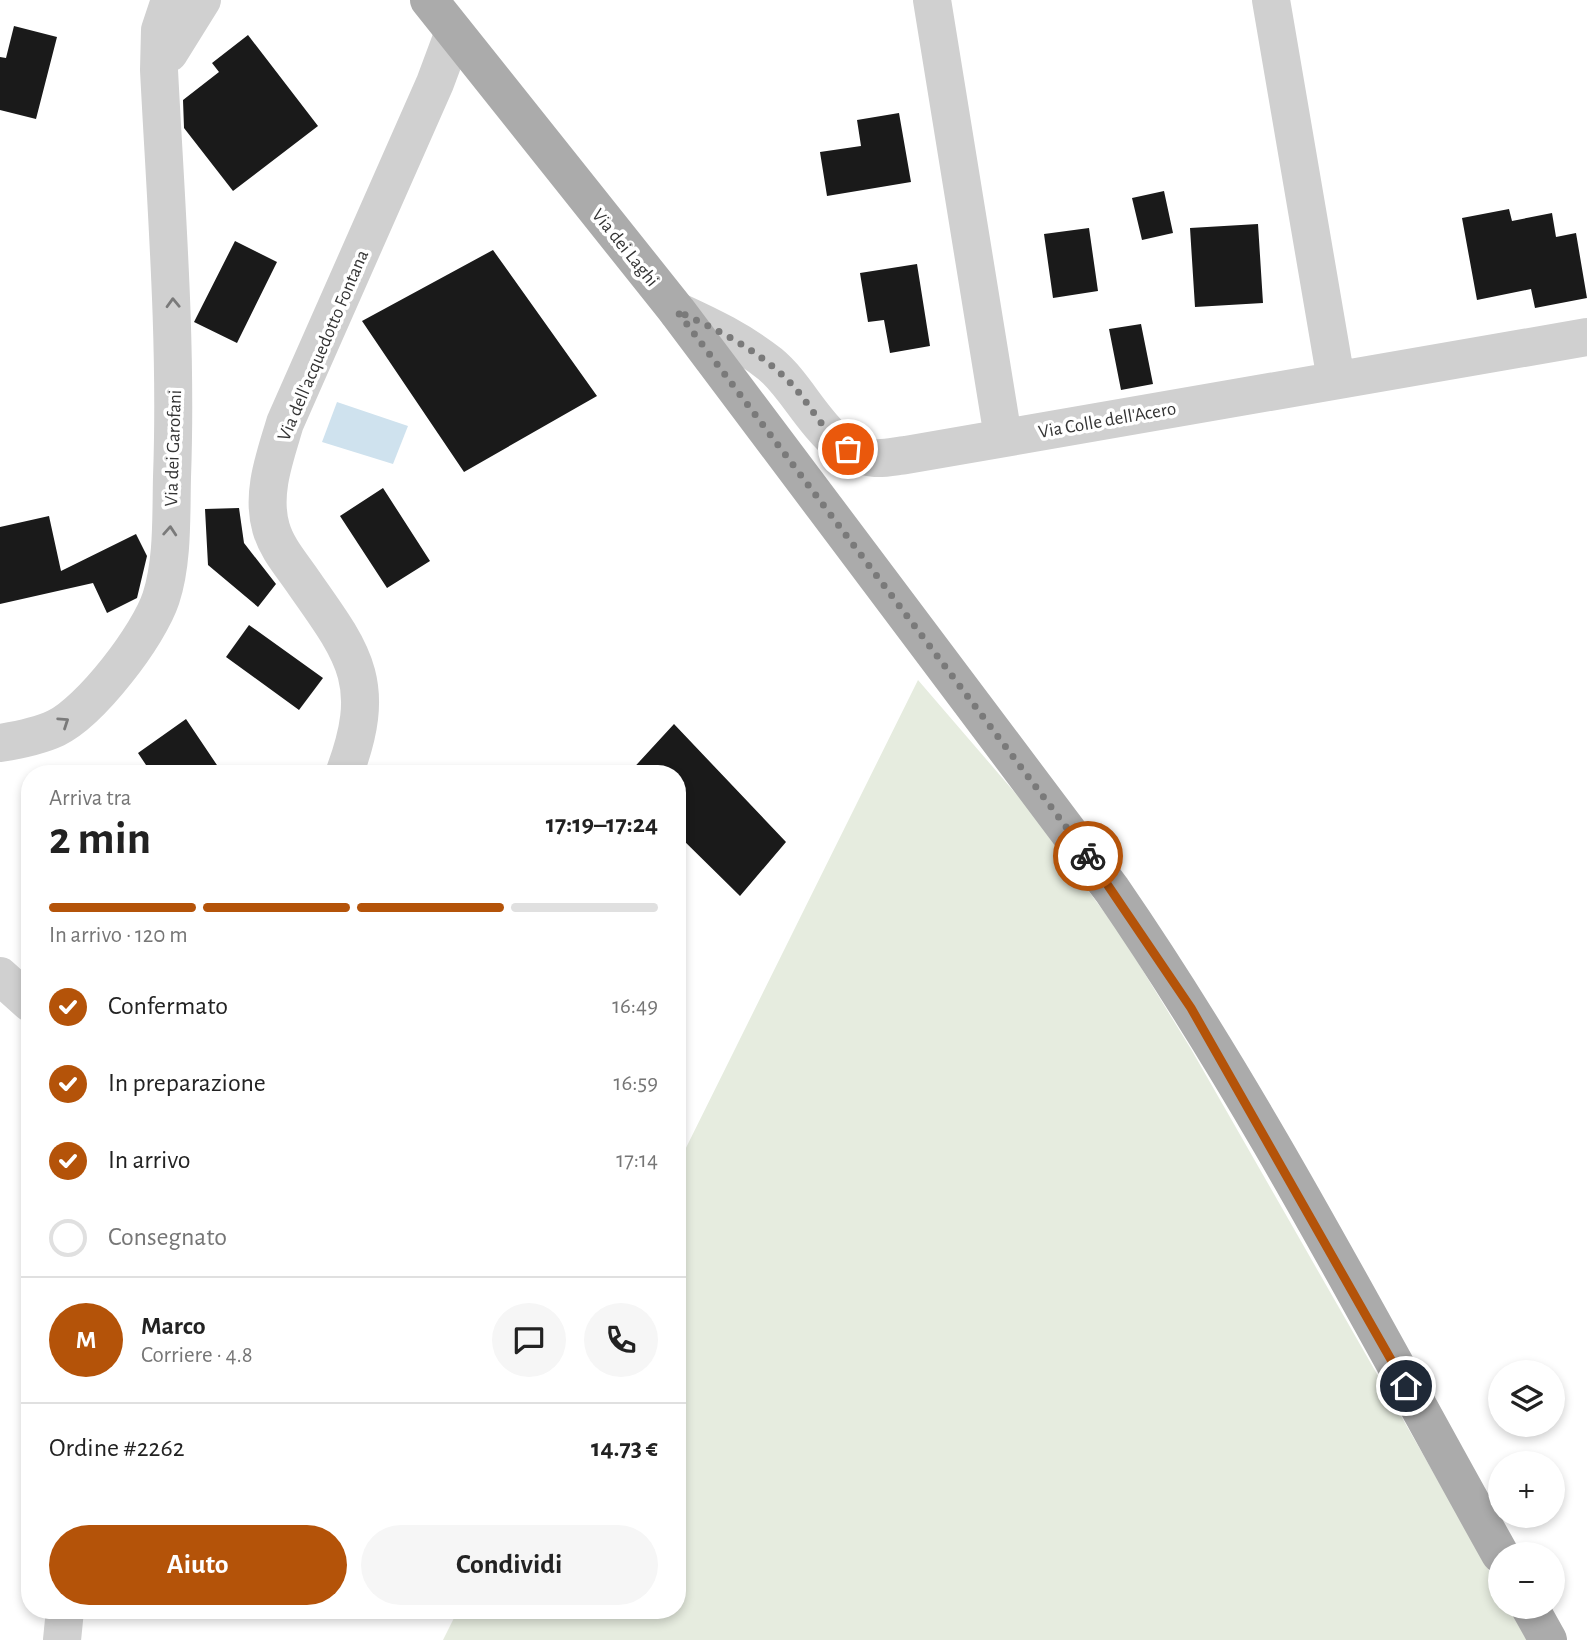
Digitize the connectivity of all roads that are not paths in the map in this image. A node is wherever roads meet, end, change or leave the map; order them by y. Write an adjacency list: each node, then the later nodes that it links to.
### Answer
1 (170, 0): 7 (street, Via dei Garofani)
2 (202, 0): 7 (street)
3 (429, 0): 6 (main road, Via dei Laghi)
4 (932, 0): 11 (street)
5 (1271, 0): 10 (street)
6 (454, 32): 8 (main road, Via dei Laghi); 13 (street, Via dell'acquedotto Fontana)
7 (159, 70): 12 (street, Via dei Garofani, one-way to 7)
8 (677, 311): 11 (street, Via Colle dell'Acero); 16 (main road, Via dei Laghi)
9 (1587, 338): 10 (street, Via Colle dell'Acero)
10 (1336, 380): 11 (street, Via Colle dell'Acero)
11 (1003, 437)
12 (0, 743)
13 (347, 765)
14 (0, 976): 15 (street)
15 (21, 995)
16 (1493, 1542)
17 (64, 1619): 19 (street)
18 (1536, 1619): 20 (main road)
19 (62, 1640)
20 (1548, 1640)

